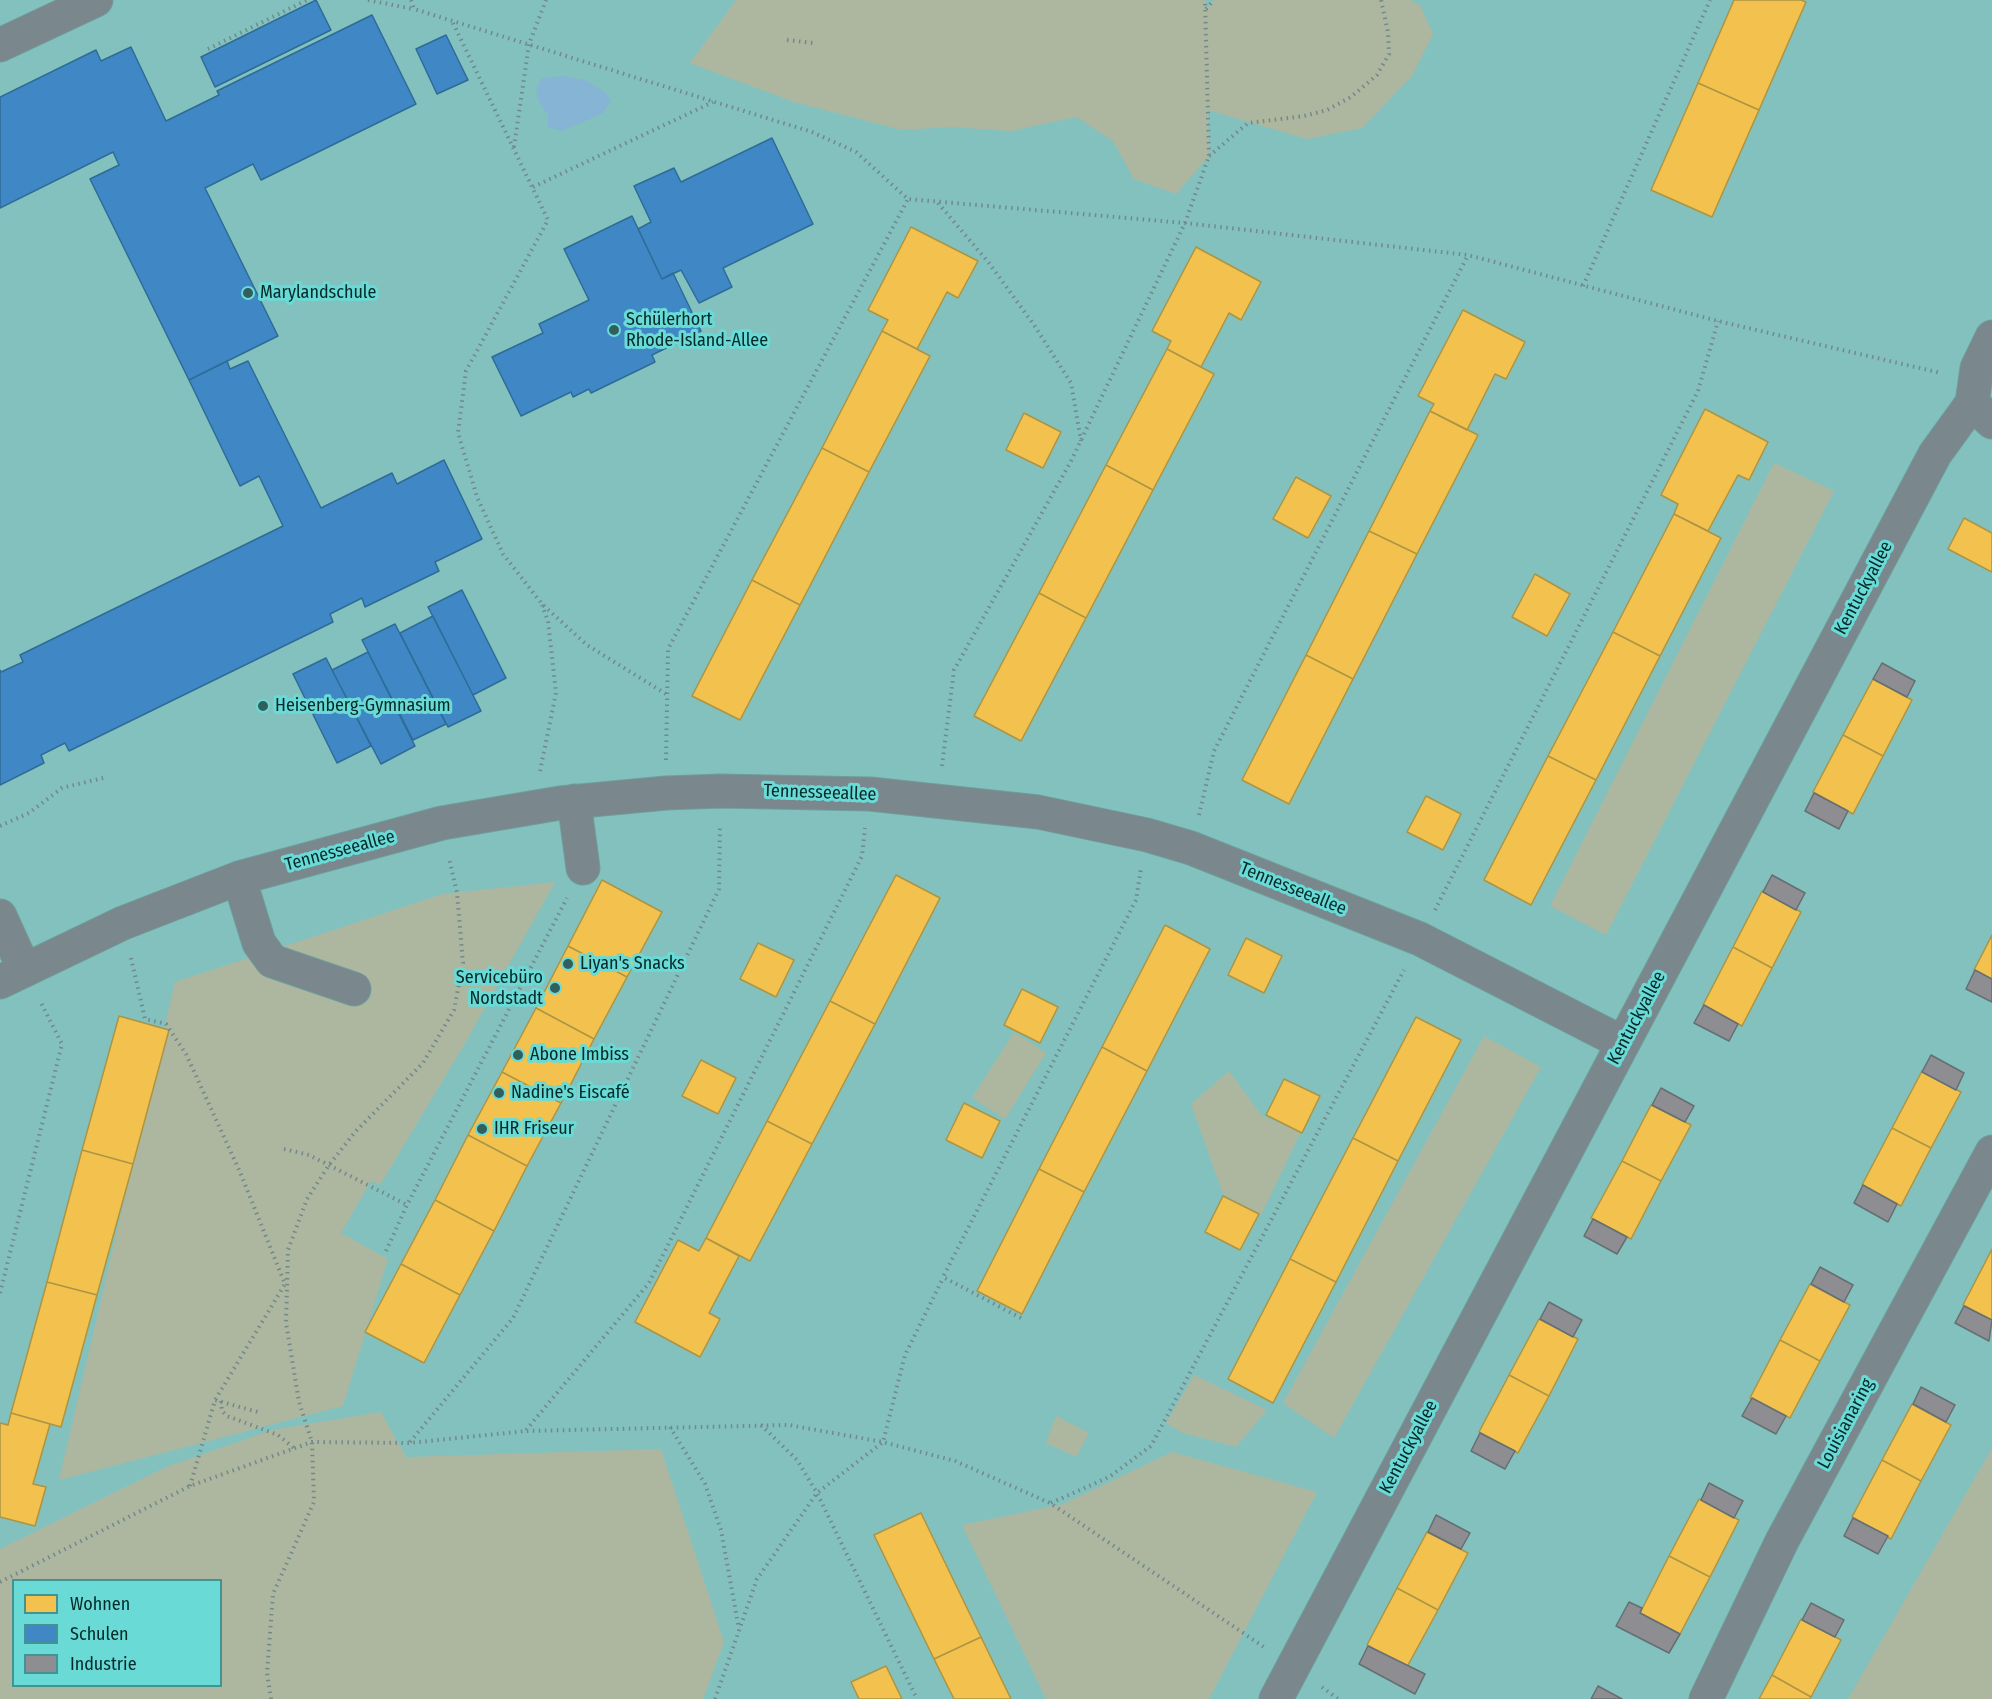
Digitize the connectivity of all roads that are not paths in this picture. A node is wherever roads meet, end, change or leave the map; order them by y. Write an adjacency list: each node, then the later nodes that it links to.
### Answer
1 (96, 0): 2 (street)
2 (0, 45)
3 (1992, 337): 4 (street, Kentuckyallee)
4 (1982, 412): 11 (street, Kentuckyallee)
5 (574, 801): 6 (street); 7 (street, Tennesseeallee); 11 (street, Tennesseeallee)
6 (583, 868)
7 (239, 878): 9 (street, Tennesseeallee); 10 (street)
8 (0, 916): 9 (street)
9 (12, 976)
10 (354, 989)
11 (1623, 1043): 13 (street, Kentuckyallee)
12 (1992, 1152): 14 (street, Louisianaring)
13 (1276, 1699)
14 (1706, 1699)

